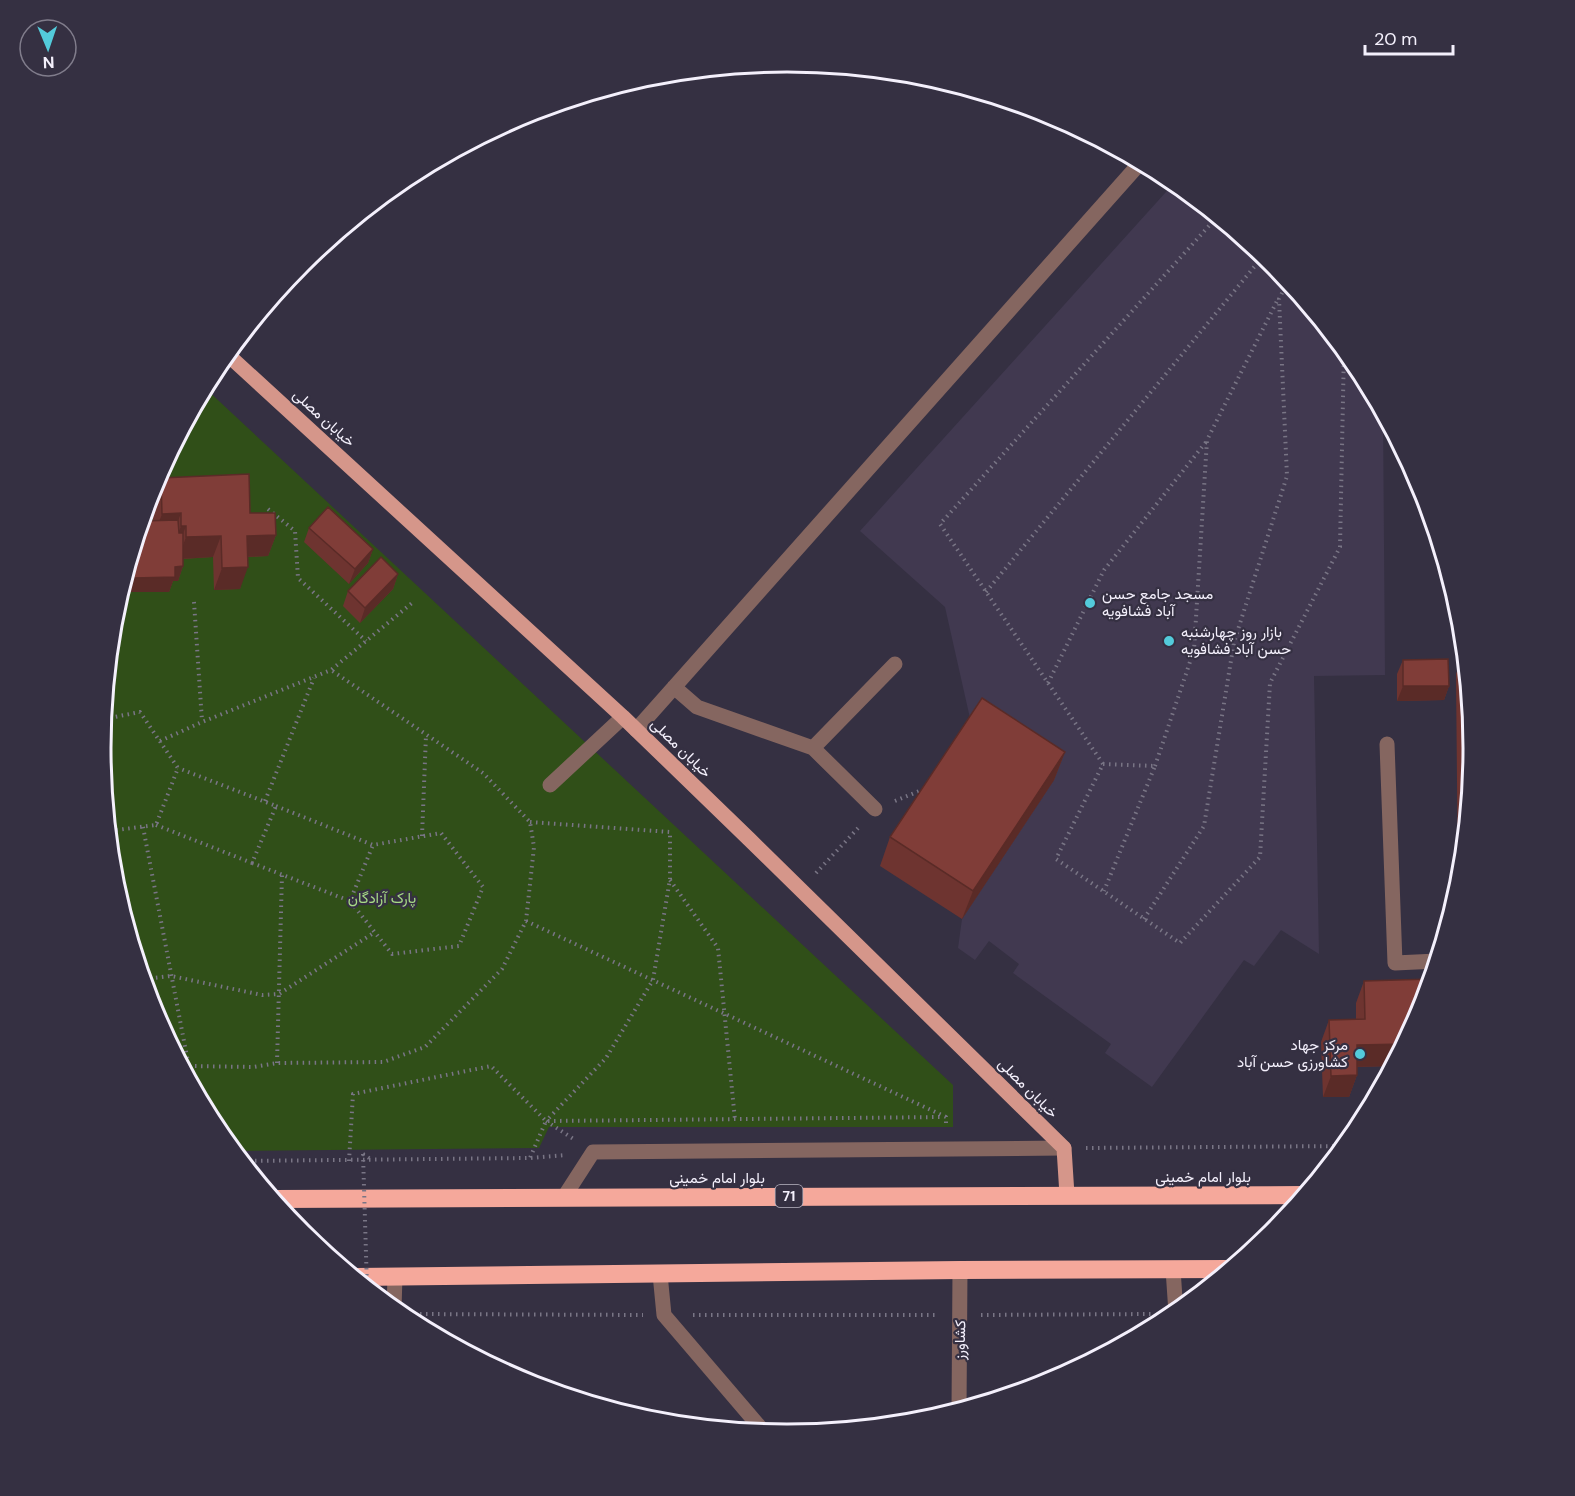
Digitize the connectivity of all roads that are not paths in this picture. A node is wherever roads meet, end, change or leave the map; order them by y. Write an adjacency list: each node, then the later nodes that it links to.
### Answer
1 (1135, 169): 4 (street)
2 (234, 360): 5 (main road, خیابان مصلی)
3 (895, 664): 8 (street)
4 (674, 687): 6 (street); 8 (street)
5 (623, 717): 6 (main road, خیابان مصلی); 9 (street)
6 (636, 730): 12 (main road, خیابان مصلی)
7 (1387, 744): 11 (street)
8 (813, 747): 10 (street)
9 (550, 785)
10 (875, 809)
11 (1429, 962)
12 (1064, 1148): 13 (main road); 15 (street)
13 (1067, 1195): 14 (highway, بلوار امام خمینی / 71); 15 (highway, بلوار امام خمینی / 71)
14 (1295, 1195)
15 (564, 1197): 16 (highway, بلوار امام خمینی / 71)
16 (284, 1199)
17 (1173, 1269): 18 (highway); 19 (highway); 24 (street)
18 (1217, 1269)
19 (960, 1270): 20 (highway); 25 (street, کشاورز)
20 (660, 1274): 21 (highway); 26 (street)
21 (395, 1276): 22 (highway); 23 (street)
22 (367, 1277)
23 (394, 1297)
24 (1170, 1305)
25 (959, 1402)
26 (757, 1423)

